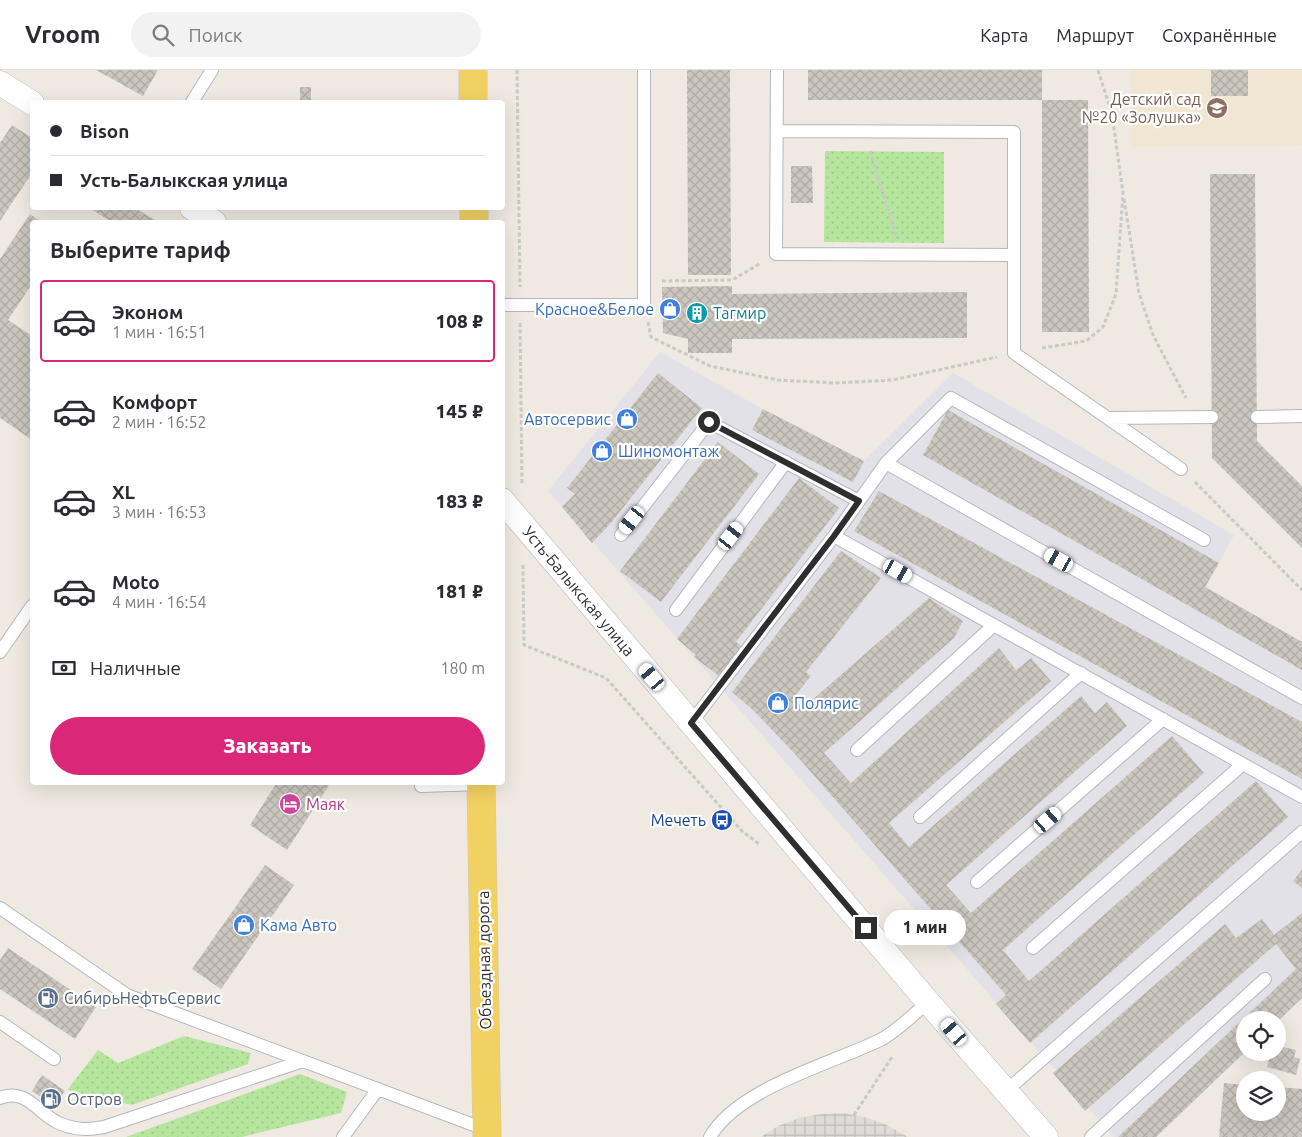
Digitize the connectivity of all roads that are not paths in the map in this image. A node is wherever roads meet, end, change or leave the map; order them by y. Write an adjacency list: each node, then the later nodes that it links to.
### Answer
1 (212, 70): 6 (lane)
2 (473, 70): 7 (main road)
3 (644, 70): 13 (lane)
4 (777, 70): 9 (lane)
5 (4, 89): 8 (street)
6 (193, 100)
7 (473, 100)
8 (30, 102)
9 (777, 131): 12 (lane); 12 (lane)
10 (195, 210): 11 (street)
11 (211, 220)
12 (1014, 255): 17 (lane)
13 (505, 305)
14 (1302, 416): 16 (lane)
15 (1212, 417): 17 (lane)
16 (1257, 417)
17 (1109, 418): 20 (lane)
18 (786, 462): 21 (lane); 23 (lane); 27 (lane)
19 (886, 463): 21 (lane); 25 (lane); 31 (lane)
20 (1181, 469)
21 (859, 501): 24 (lane)
22 (505, 504): 33 (street, Усть-Балыкская улица)
23 (621, 534)
24 (834, 536): 28 (lane); 33 (lane)
25 (1204, 540)
26 (30, 609): 29 (lane)
27 (676, 610)
28 (994, 625): 30 (lane); 34 (lane)
29 (0, 652)
30 (1081, 673): 32 (lane); 40 (lane)
31 (1302, 698)
32 (1163, 719): 35 (lane); 42 (lane)
33 (691, 723): 46 (street, Усть-Балыкская улица)
34 (857, 750)
35 (1243, 764): 39 (lane); 44 (lane)
36 (421, 785): 37 (lane)
37 (441, 785)
38 (481, 785): 54 (main road, Объездная дорога)
39 (1302, 797)
40 (920, 817)
41 (1302, 832): 51 (lane)
42 (977, 882)
43 (0, 908): 49 (lane)
44 (1033, 948)
45 (1265, 980): 58 (lane)
46 (928, 1002): 51 (street, Усть-Балыкская улица); 56 (lane)
47 (0, 1022): 48 (lane)
48 (54, 1059)
49 (302, 1061): 50 (lane); 53 (lane)
50 (378, 1089): 54 (lane); 55 (lane)
51 (1006, 1091): 57 (street, Усть-Балыкская улица)
52 (0, 1098): 53 (lane)
53 (100, 1132)
54 (487, 1133)
55 (343, 1137)
56 (710, 1137)
57 (1046, 1137)
58 (1091, 1137)

